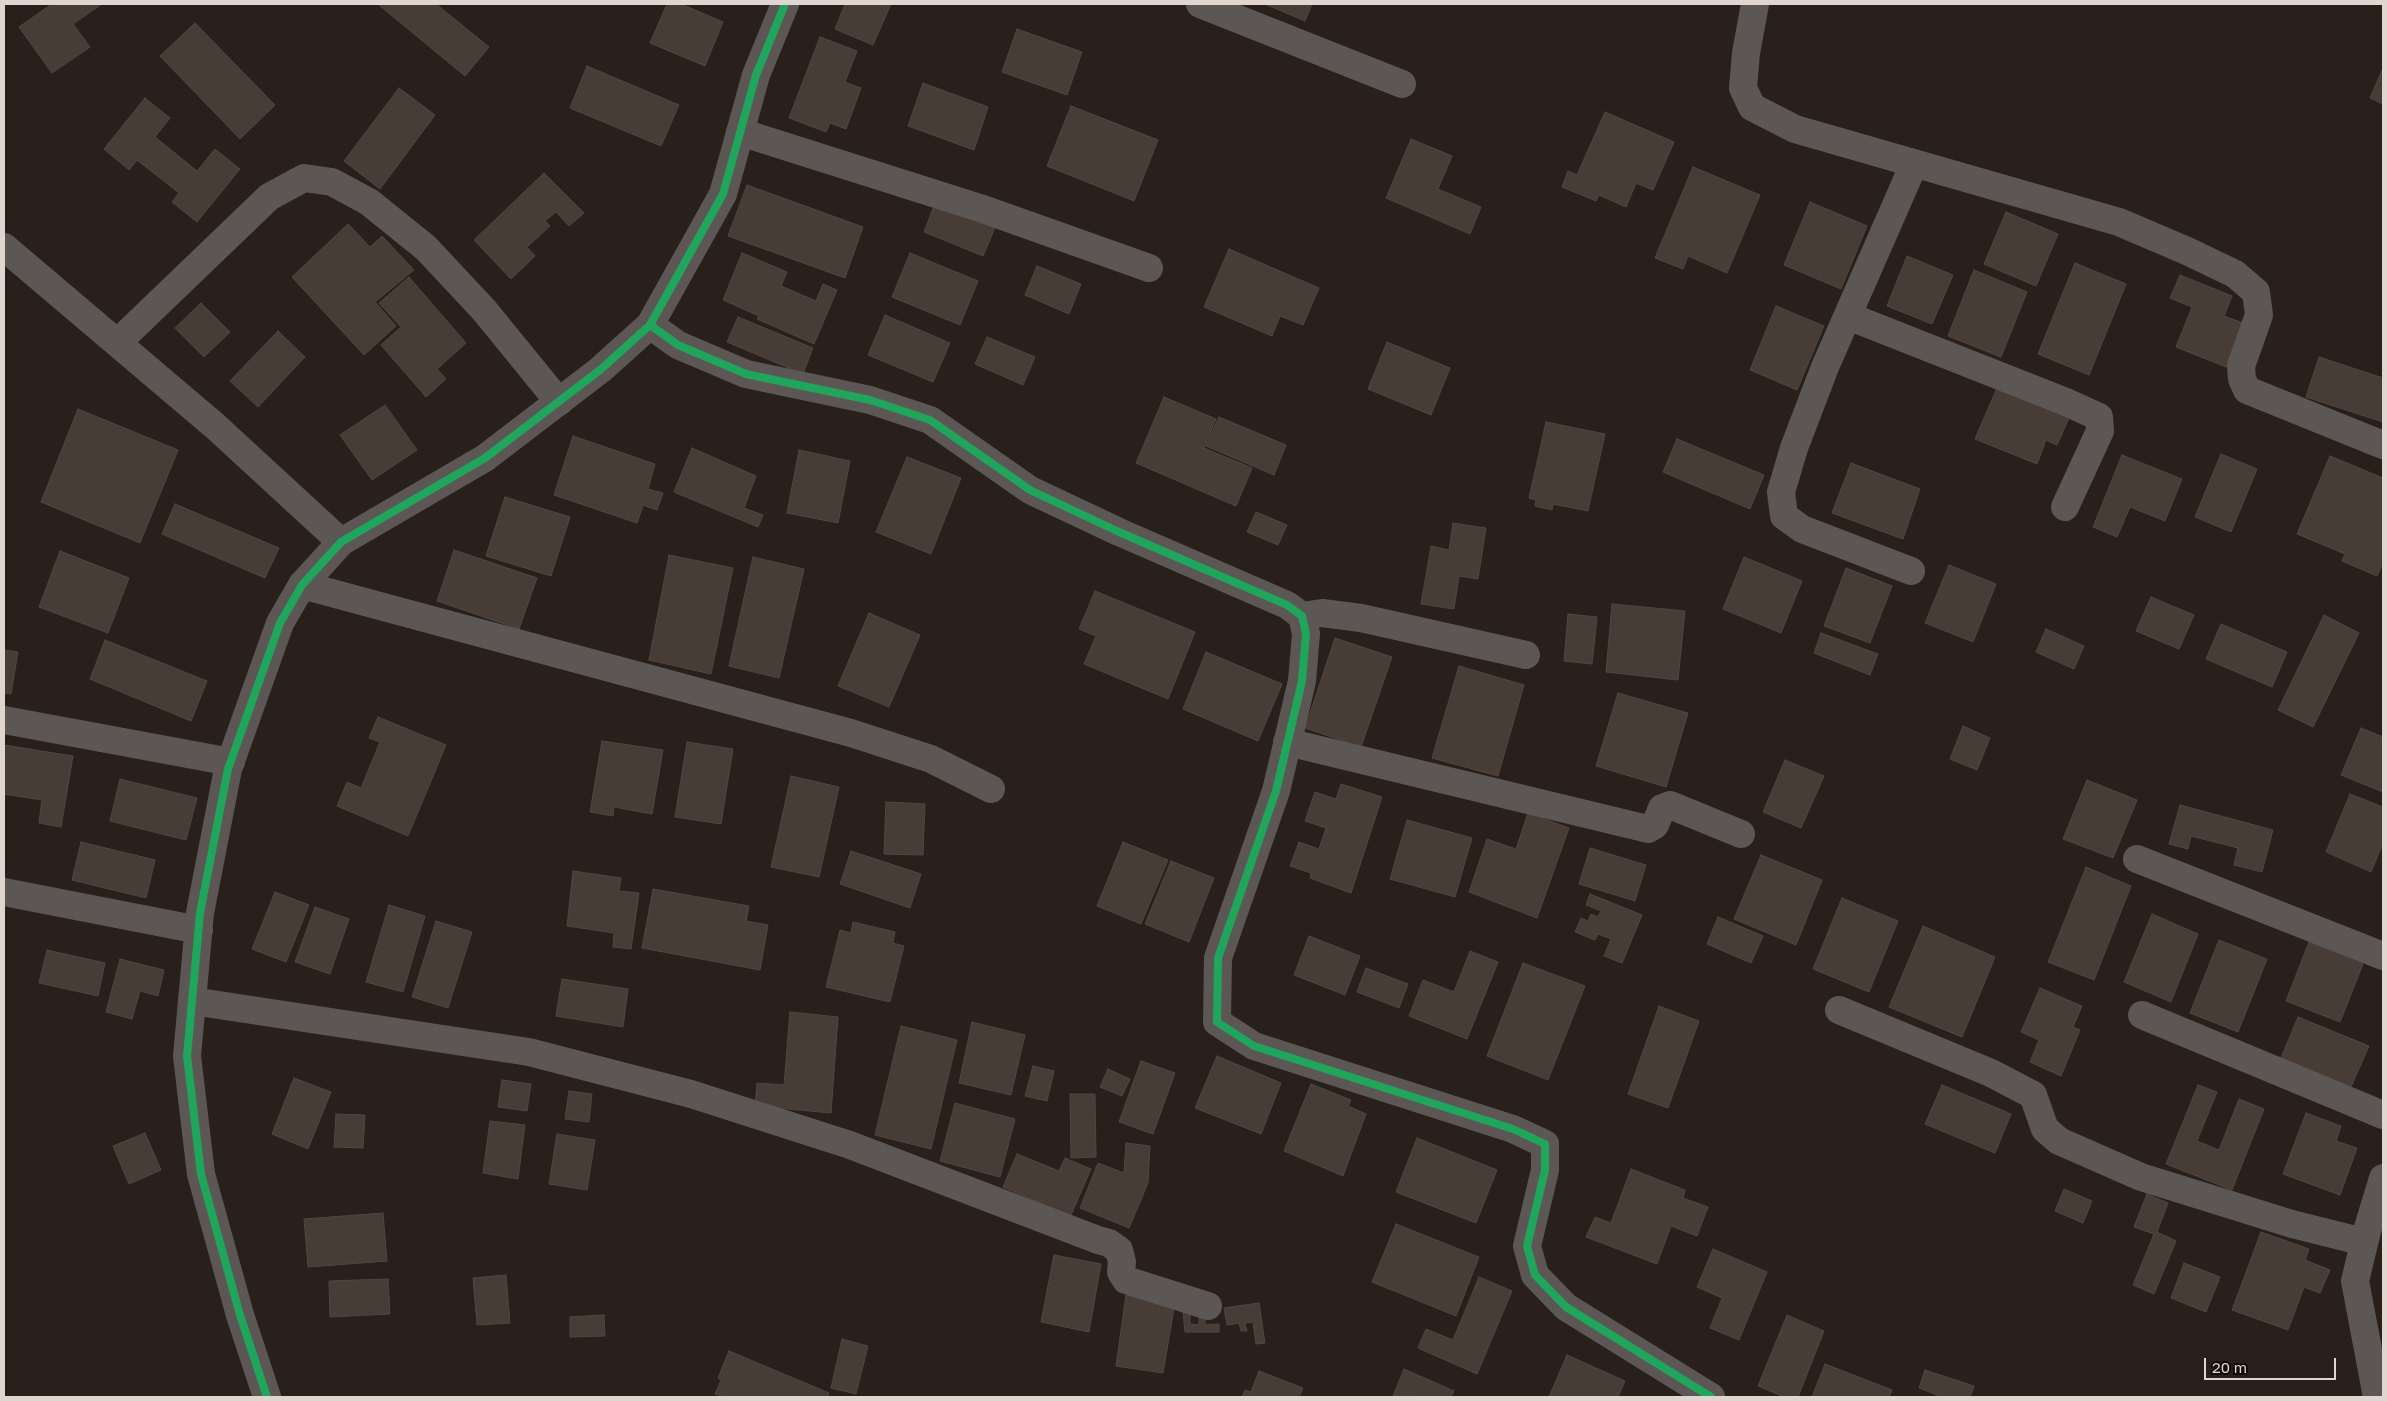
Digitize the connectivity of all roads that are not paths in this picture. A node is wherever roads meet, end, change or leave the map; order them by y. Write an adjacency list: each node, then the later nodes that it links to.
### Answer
1 (1200, 4): 4 (street)
2 (1755, 4): 6 (street)
3 (782, 5): 5 (street)
4 (1402, 84)
5 (740, 132): 8 (street); 10 (street)
6 (1914, 164): 9 (street); 13 (street)
7 (4, 247): 11 (street)
8 (1149, 268)
9 (1848, 316): 14 (street); 16 (street)
10 (650, 326): 12 (street); 18 (street)
11 (117, 344): 12 (street); 15 (street)
12 (559, 402): 15 (street)
13 (2383, 445)
14 (2065, 507)
15 (341, 542): 17 (street)
16 (1911, 571)
17 (302, 585): 22 (street); 23 (street)
18 (1302, 616): 19 (street); 21 (street)
19 (1526, 655)
20 (4, 720): 22 (street)
21 (1287, 742): 24 (street); 37 (street)
22 (231, 762): 27 (street)
23 (991, 789)
24 (1741, 834)
25 (2137, 859): 28 (street)
26 (4, 892): 27 (street)
27 (199, 930): 29 (street)
28 (2383, 956)
29 (192, 1001): 35 (street); 36 (street)
30 (1840, 1010): 34 (street)
31 (2142, 1016): 32 (street)
32 (2383, 1115)
33 (2383, 1178): 34 (street)
34 (2364, 1242): 38 (street)
35 (1208, 1306)
36 (267, 1397)
37 (1711, 1397)
38 (2376, 1397)

